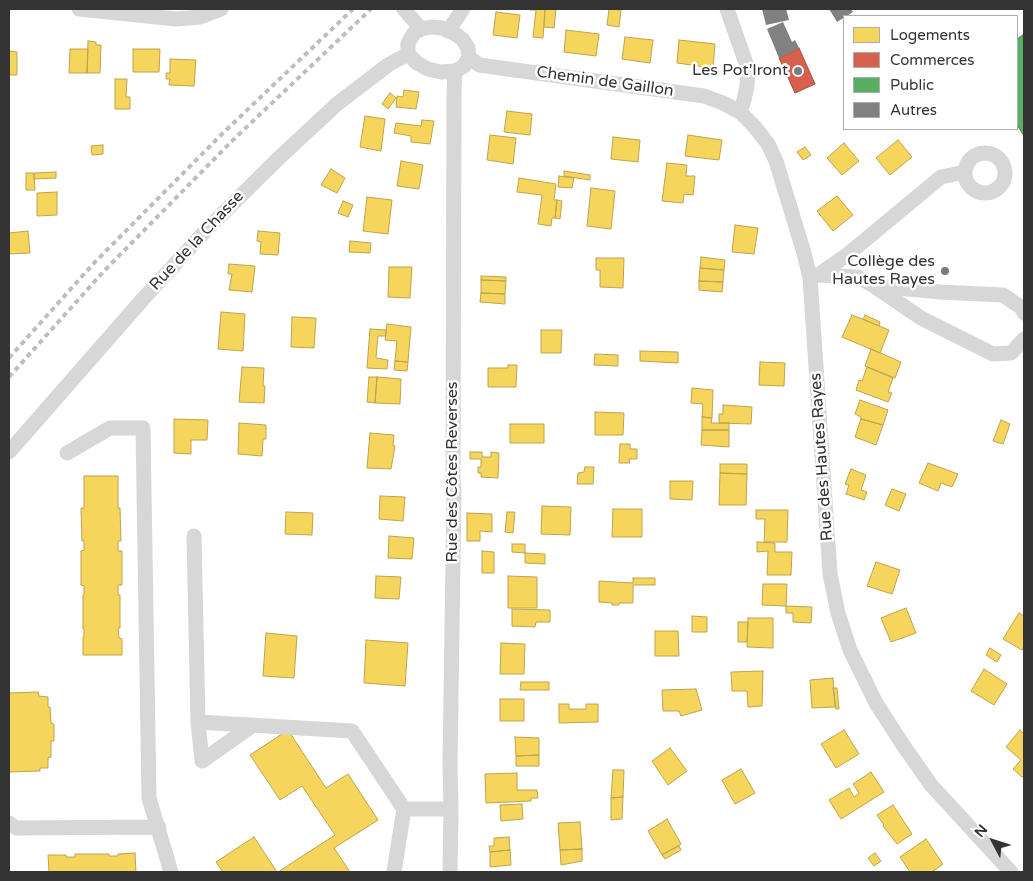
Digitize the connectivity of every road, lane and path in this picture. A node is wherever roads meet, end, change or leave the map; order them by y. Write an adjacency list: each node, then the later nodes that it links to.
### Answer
1 (78, 9): 2 (street)
2 (221, 9)
3 (404, 9): 6 (street)
4 (463, 9): 7 (street)
5 (727, 9): 11 (street)
6 (421, 28): 7 (street); 8 (street)
7 (448, 31): 9 (street)
8 (408, 54): 10 (street); 18 (street, Rue de la Chasse)
9 (469, 57): 10 (street); 11 (street, Chemin de Gaillon)
10 (456, 71): 24 (street, Rue des Côtes Reverses)
11 (740, 112): 13 (street, Rue des Hautes Rayes)
12 (965, 172): 13 (street)
13 (814, 276): 14 (street); 30 (street, Rue des Hautes Rayes)
14 (874, 286): 15 (street); 17 (street)
15 (1024, 313)
16 (1024, 339): 17 (street)
17 (1018, 356)
18 (9, 452)
19 (67, 453): 26 (street)
20 (194, 536): 21 (street)
21 (198, 722): 22 (street); 22 (street)
22 (254, 725): 23 (street)
23 (404, 808): 24 (street); 28 (street)
24 (451, 809): 29 (street, Rue des Côtes Reverses)
25 (9, 823): 26 (street)
26 (158, 827): 27 (street)
27 (171, 872)
28 (394, 872)
29 (450, 872)
30 (1011, 872)

